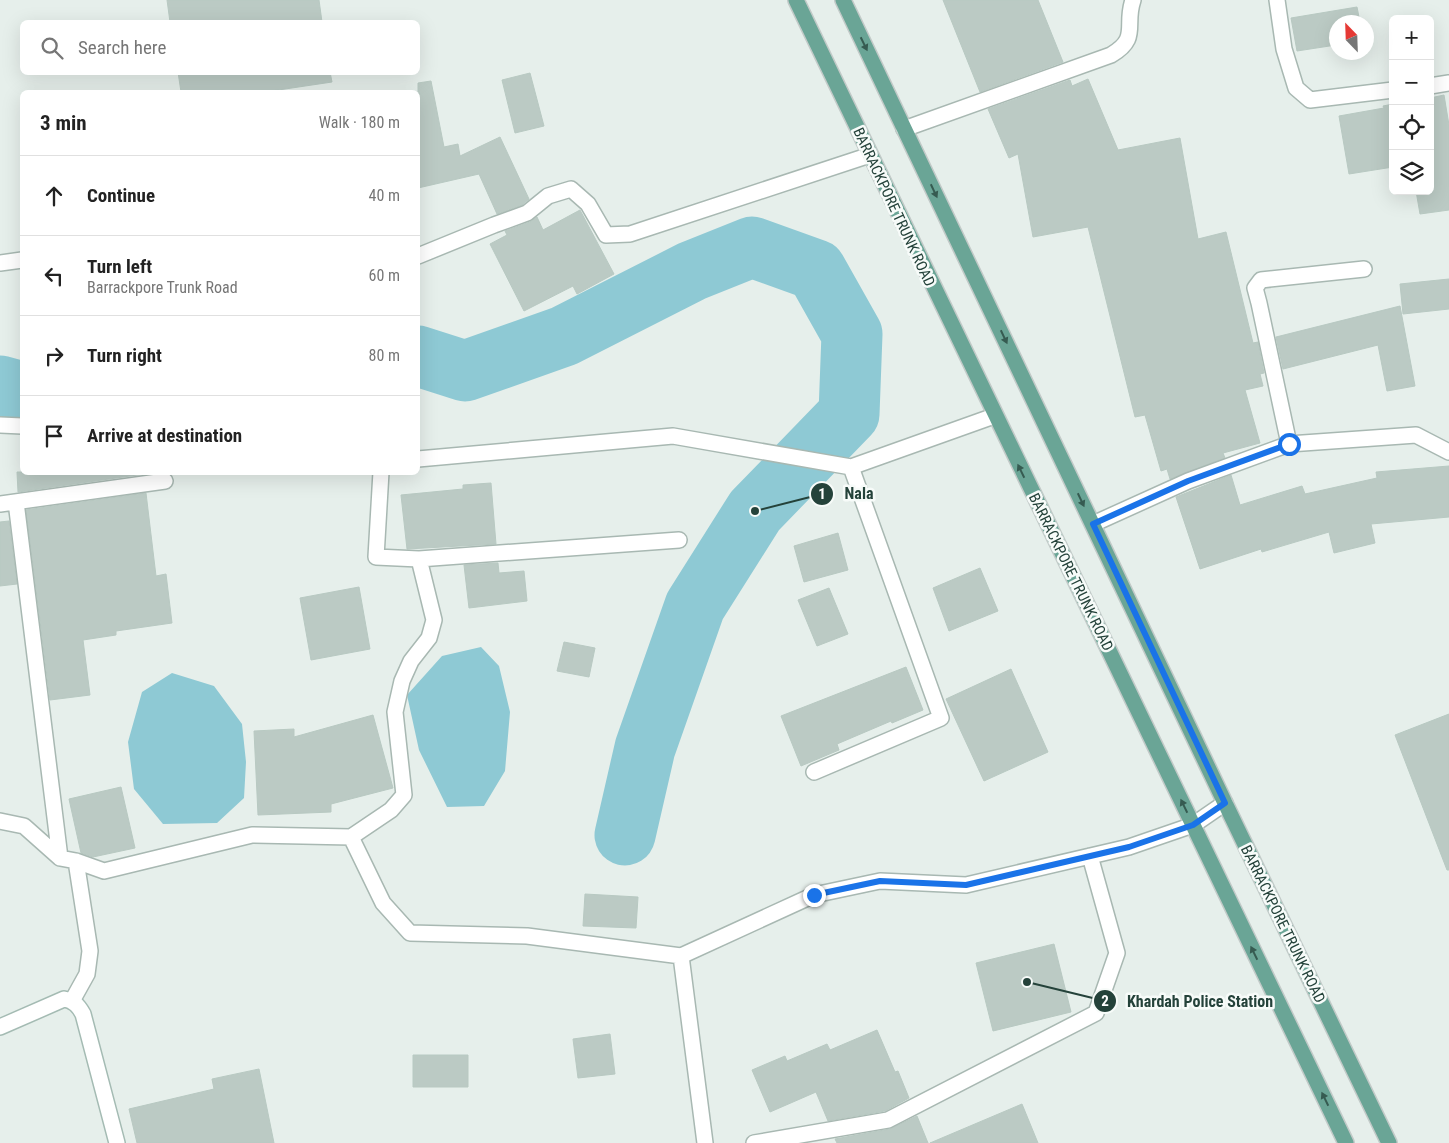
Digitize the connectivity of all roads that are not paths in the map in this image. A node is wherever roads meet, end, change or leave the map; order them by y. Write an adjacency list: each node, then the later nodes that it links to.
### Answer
1 (796, 0): 9 (main road, BARRACKPORE TRUNK ROAD)
2 (843, 0): 8 (main road, BARRACKPORE TRUNK ROAD, one-way to 8)
3 (1133, 0): 8 (street)
4 (1277, 0): 7 (street)
5 (1449, 83): 6 (street)
6 (1434, 85)
7 (1389, 90)
8 (904, 129): 25 (main road, BARRACKPORE TRUNK ROAD, one-way to 25)
9 (870, 155): 10 (street); 14 (main road, BARRACKPORE TRUNK ROAD)
10 (420, 255)
11 (20, 260): 12 (street)
12 (0, 263)
13 (1364, 269): 17 (street)
14 (994, 416): 20 (street); 31 (main road, BARRACKPORE TRUNK ROAD, one-way to 14)
15 (0, 425): 16 (street)
16 (20, 426)
17 (1289, 444): 18 (street); 25 (street)
18 (1449, 452)
19 (420, 459): 20 (street)
20 (851, 467): 28 (street)
21 (382, 475): 27 (street)
22 (165, 480): 23 (street)
23 (16, 502): 24 (street); 34 (street)
24 (0, 504)
25 (1093, 524): 29 (main road, BARRACKPORE TRUNK ROAD)
26 (679, 540): 27 (street)
27 (419, 559): 32 (street)
28 (814, 772)
29 (1225, 803): 31 (street); 43 (main road, BARRACKPORE TRUNK ROAD)
30 (0, 821): 34 (street)
31 (1193, 825): 33 (street); 42 (main road, BARRACKPORE TRUNK ROAD, one-way to 31)
32 (351, 837): 35 (street); 36 (street)
33 (1090, 856): 36 (street); 41 (street)
34 (60, 858): 35 (street)
35 (76, 861): 37 (street)
36 (681, 956): 40 (street)
37 (72, 1001): 38 (street); 39 (street)
38 (0, 1027)
39 (117, 1143)
40 (705, 1143)
41 (754, 1143)
42 (1346, 1143)
43 (1389, 1143)

